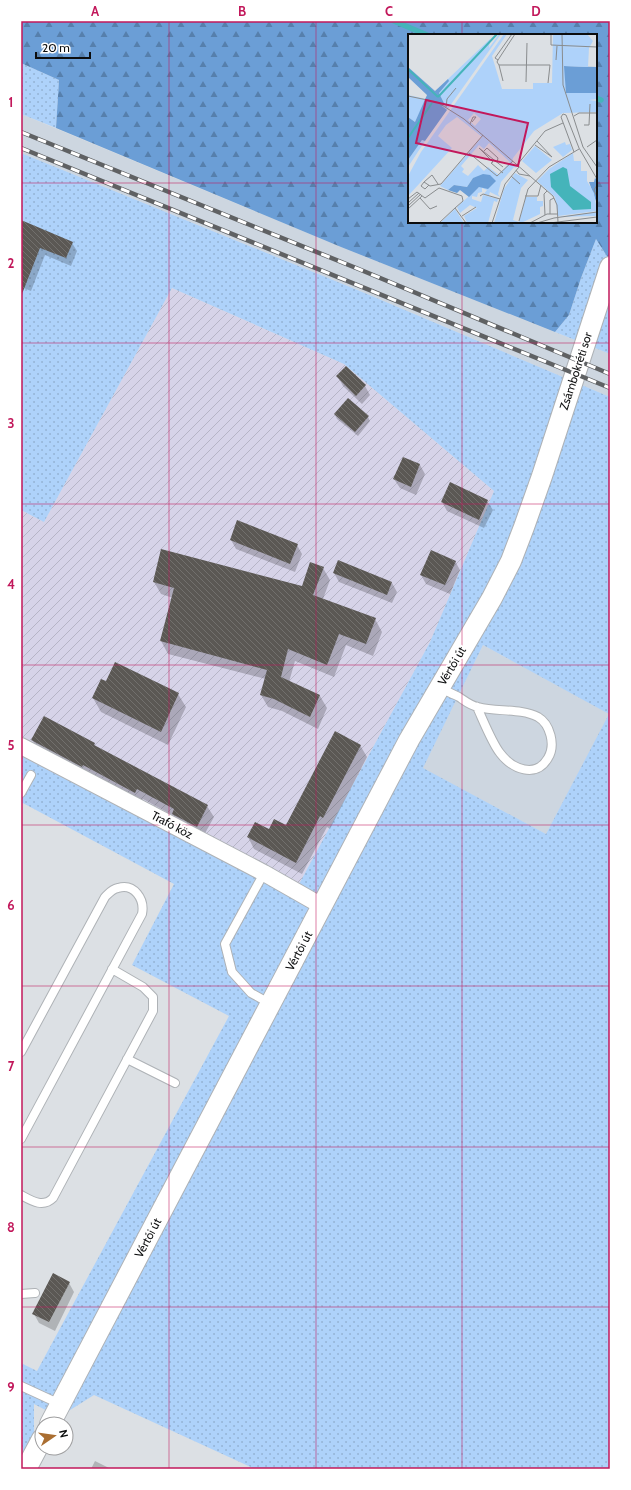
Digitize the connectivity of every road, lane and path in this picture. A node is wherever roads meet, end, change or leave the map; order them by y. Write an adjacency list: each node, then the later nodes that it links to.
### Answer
1 (610, 266): 2 (street, Zsámbokréti sor)
2 (605, 298): 3 (street, Zsámbokréti sor)
3 (542, 476): 4 (street, Vértói út)
4 (439, 688): 5 (lane); 10 (street, Vértói út)
5 (477, 707): 5 (lane)
6 (21, 746): 9 (street, Trafó köz)
7 (31, 774): 8 (lane)
8 (21, 793)
9 (264, 873): 10 (street, Trafó köz); 12 (lane)
10 (322, 906): 12 (street, Vértói út)
11 (112, 969): 13 (lane); 14 (lane); 16 (lane)
12 (271, 1004): 21 (street, Vértói út)
13 (21, 1052)
14 (127, 1058): 15 (lane); 17 (lane)
15 (175, 1083)
16 (21, 1139)
17 (21, 1195)
18 (35, 1293): 19 (lane)
19 (21, 1294)
20 (21, 1386): 21 (lane)
21 (60, 1404): 22 (street, Vértói út)
22 (54, 1416)
23 (34, 1454): 24 (street)
24 (26, 1469)

